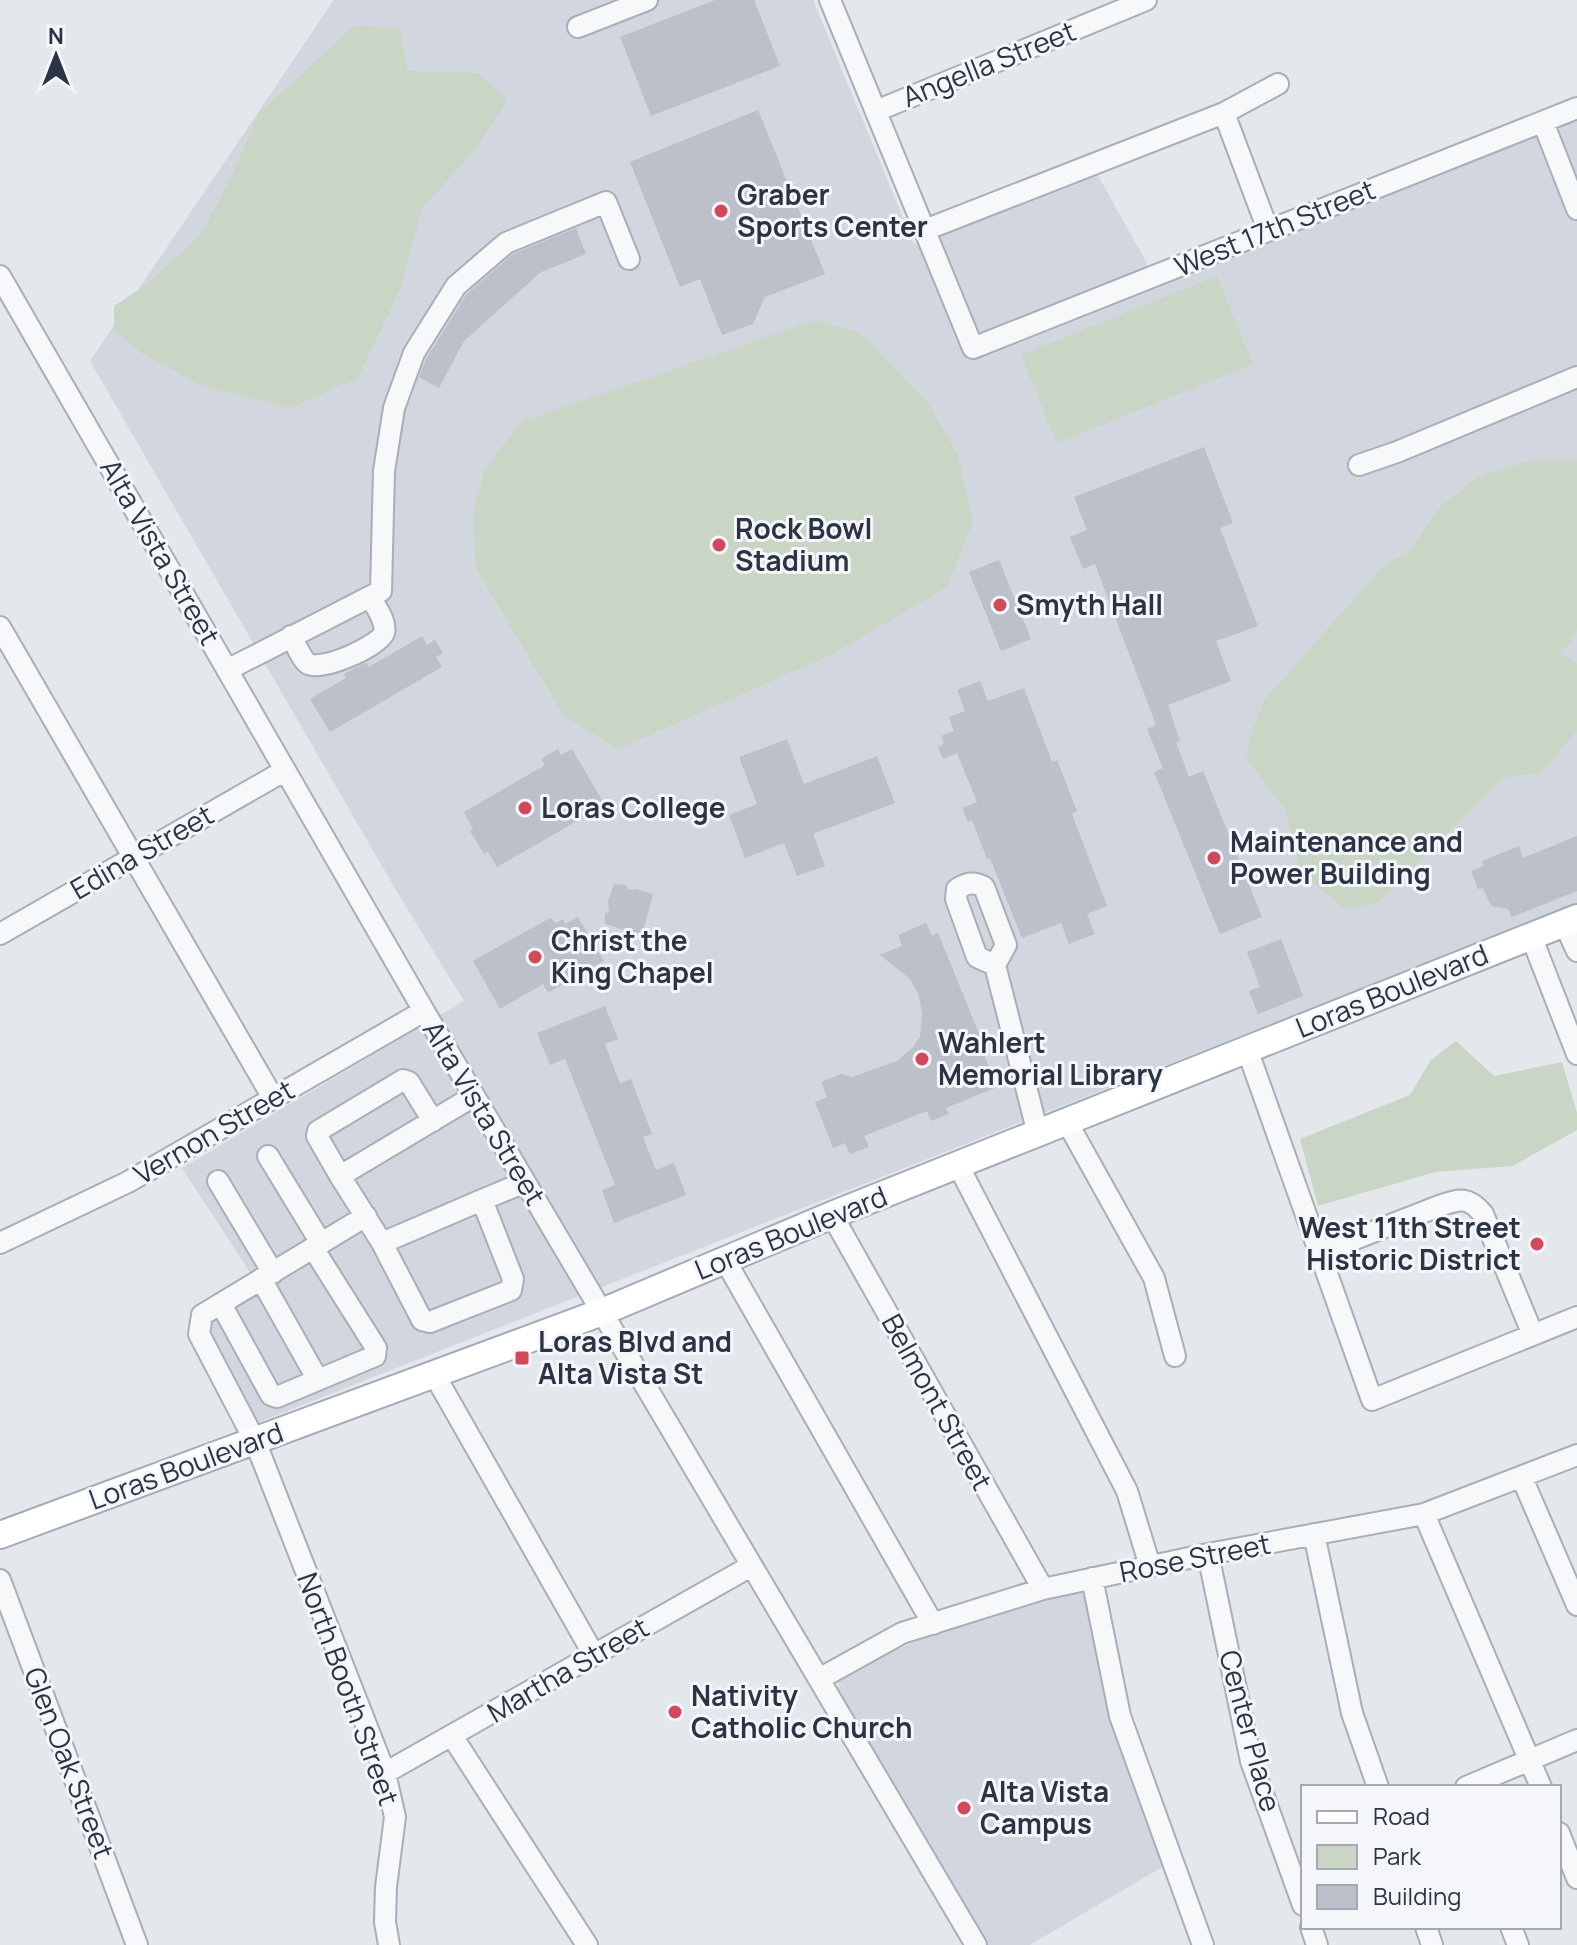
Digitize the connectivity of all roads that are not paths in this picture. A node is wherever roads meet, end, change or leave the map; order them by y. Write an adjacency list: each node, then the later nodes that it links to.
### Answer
1 (647, 0): 4 (street)
2 (830, 0): 7 (street)
3 (1146, 0): 7 (street, Angella Street)
4 (578, 27)
5 (1278, 84): 8 (street)
6 (1577, 108): 9 (street, West 17th Street)
7 (876, 111): 11 (street)
8 (1224, 113): 11 (street); 12 (street)
9 (1543, 122): 10 (street); 12 (street, West 17th Street)
10 (1577, 209)
11 (925, 230): 12 (street, West 17th Street)
12 (1268, 230)
13 (629, 259): 17 (street)
14 (0, 276): 20 (street, Alta Vista Street)
15 (1577, 377): 16 (street)
16 (1359, 465)
17 (371, 598): 19 (street); 19 (street)
18 (0, 627): 22 (street)
19 (291, 636): 20 (street)
20 (227, 670): 21 (street, Alta Vista Street)
21 (284, 771): 22 (street, Edina Street); 28 (street, Alta Vista Street)
22 (132, 858): 24 (street, Edina Street); 32 (street)
23 (1570, 921): 25 (main road, Loras Boulevard); 26 (street)
24 (0, 934)
25 (1531, 936): 29 (main road, Loras Boulevard); 30 (street)
26 (1577, 951)
27 (995, 965): 35 (street)
28 (424, 1011): 31 (street, Alta Vista Street); 32 (street, Vernon Street)
29 (1247, 1049): 34 (main road, Loras Boulevard); 47 (street)
30 (1577, 1054)
31 (474, 1096): 33 (street); 40 (street, Alta Vista Street)
32 (273, 1098): 44 (street, Vernon Street)
33 (433, 1121): 38 (street); 38 (street)
34 (1067, 1122): 35 (main road, Loras Boulevard); 54 (street)
35 (1038, 1134): 37 (main road, Loras Boulevard)
36 (268, 1156): 46 (street)
37 (958, 1165): 42 (main road, Loras Boulevard); 65 (street)
38 (340, 1176): 43 (street)
39 (218, 1181): 49 (street)
40 (525, 1182): 41 (street); 51 (street, Alta Vista Street)
41 (482, 1200): 45 (street); 45 (street)
42 (832, 1215): 48 (main road, Loras Boulevard); 68 (street, Belmont Street)
43 (366, 1216): 45 (street); 46 (street)
44 (0, 1243)
45 (382, 1243)
46 (317, 1246): 49 (street); 56 (street)
47 (1319, 1253): 53 (street); 53 (street)
48 (725, 1260): 51 (main road, Loras Boulevard); 70 (street)
49 (267, 1276): 50 (street); 56 (street)
50 (221, 1304): 56 (street); 57 (street, North Booth Street)
51 (602, 1312): 55 (main road, Loras Boulevard); 64 (street, Alta Vista Street)
52 (1577, 1317): 53 (street)
53 (1533, 1335)
54 (1175, 1356)
55 (434, 1374): 57 (main road, Loras Boulevard); 71 (street)
56 (318, 1380)
57 (255, 1441): 62 (main road, Loras Boulevard); 76 (street, North Booth Street)
58 (1577, 1455): 59 (street, Rose Street)
59 (1522, 1478): 60 (street, Rose Street); 69 (street)
60 (1424, 1514): 61 (street, Rose Street); 75 (street)
61 (1314, 1534): 63 (street, Rose Street); 77 (street)
62 (0, 1535)
63 (1208, 1554): 65 (street, Rose Street); 82 (street, Center Place)
64 (751, 1566): 71 (street, Martha Street); 72 (street, Alta Vista Street)
65 (1150, 1566): 66 (street, Rose Street)
66 (1092, 1578): 68 (street, Rose Street); 87 (street)
67 (0, 1580): 83 (street, Glen Oak Street)
68 (1043, 1589): 70 (street, Rose Street)
69 (1577, 1605)
70 (933, 1624): 72 (street, Rose Street)
71 (594, 1655): 73 (street, Martha Street)
72 (819, 1679): 86 (street, Alta Vista Street)
73 (452, 1736): 76 (street, Martha Street); 85 (street)
74 (1577, 1740): 75 (street)
75 (1530, 1760): 78 (street); 79 (street)
76 (385, 1773): 84 (street, North Booth Street)
77 (1377, 1785)
78 (1471, 1785)
79 (1540, 1785)
80 (1561, 1838): 81 (street)
81 (1577, 1878)
82 (1301, 1899)
83 (137, 1945)
84 (389, 1945)
85 (587, 1945)
86 (976, 1945)
87 (1203, 1945)

